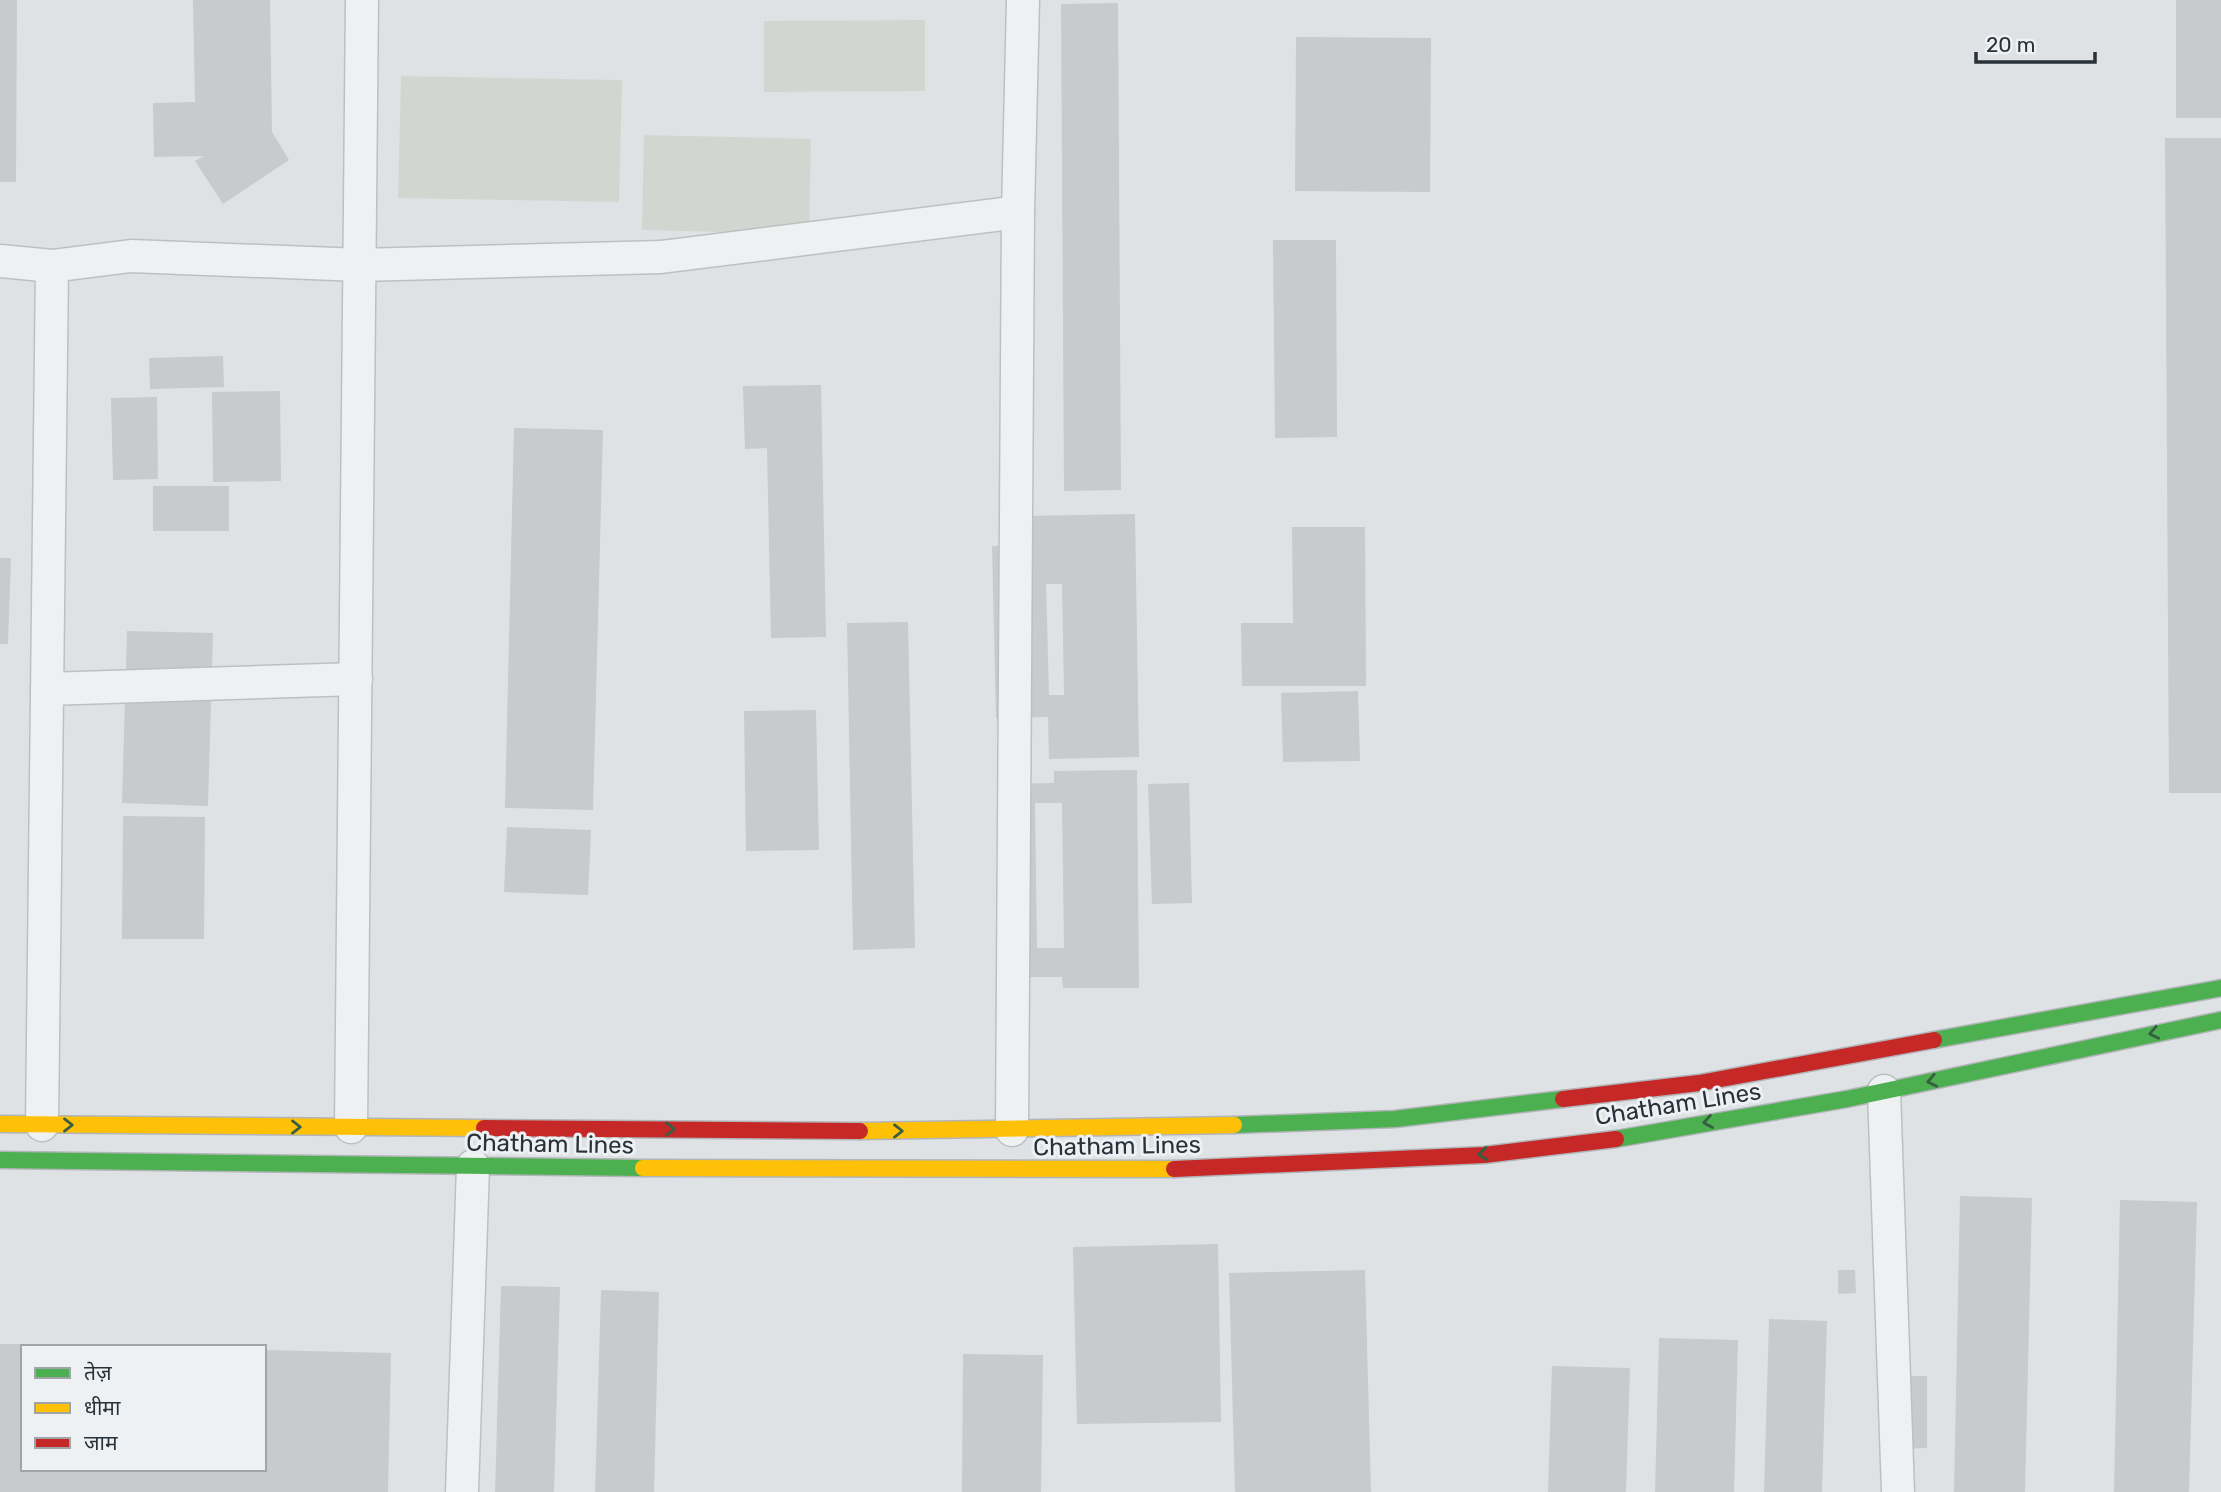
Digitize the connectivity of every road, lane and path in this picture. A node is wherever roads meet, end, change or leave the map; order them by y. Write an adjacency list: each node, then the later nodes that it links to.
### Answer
1 (362, 0): 5 (street)
2 (1023, 0): 3 (street)
3 (1018, 212): 5 (street); 17 (street)
4 (0, 261): 6 (street)
5 (360, 265): 6 (street); 7 (street)
6 (51, 266): 8 (street)
7 (356, 679): 8 (street); 16 (street)
8 (47, 689): 15 (street)
9 (2221, 988): 10 (highway, Chatham Lines)
10 (2186, 995): 12 (highway); 17 (highway, Chatham Lines)
11 (2221, 1020): 12 (highway, Chatham Lines)
12 (2192, 1025): 13 (highway, Chatham Lines, one-way to 13)
13 (1884, 1091): 19 (highway, Chatham Lines, one-way to 19); 21 (street)
14 (0, 1124): 15 (highway, Chatham Lines)
15 (42, 1125): 16 (highway, Chatham Lines, one-way to 16)
16 (351, 1127): 17 (highway, Chatham Lines, one-way to 17)
17 (1012, 1130)
18 (0, 1160): 19 (highway, Chatham Lines)
19 (473, 1166): 20 (street)
20 (462, 1492)
21 (1898, 1492)

